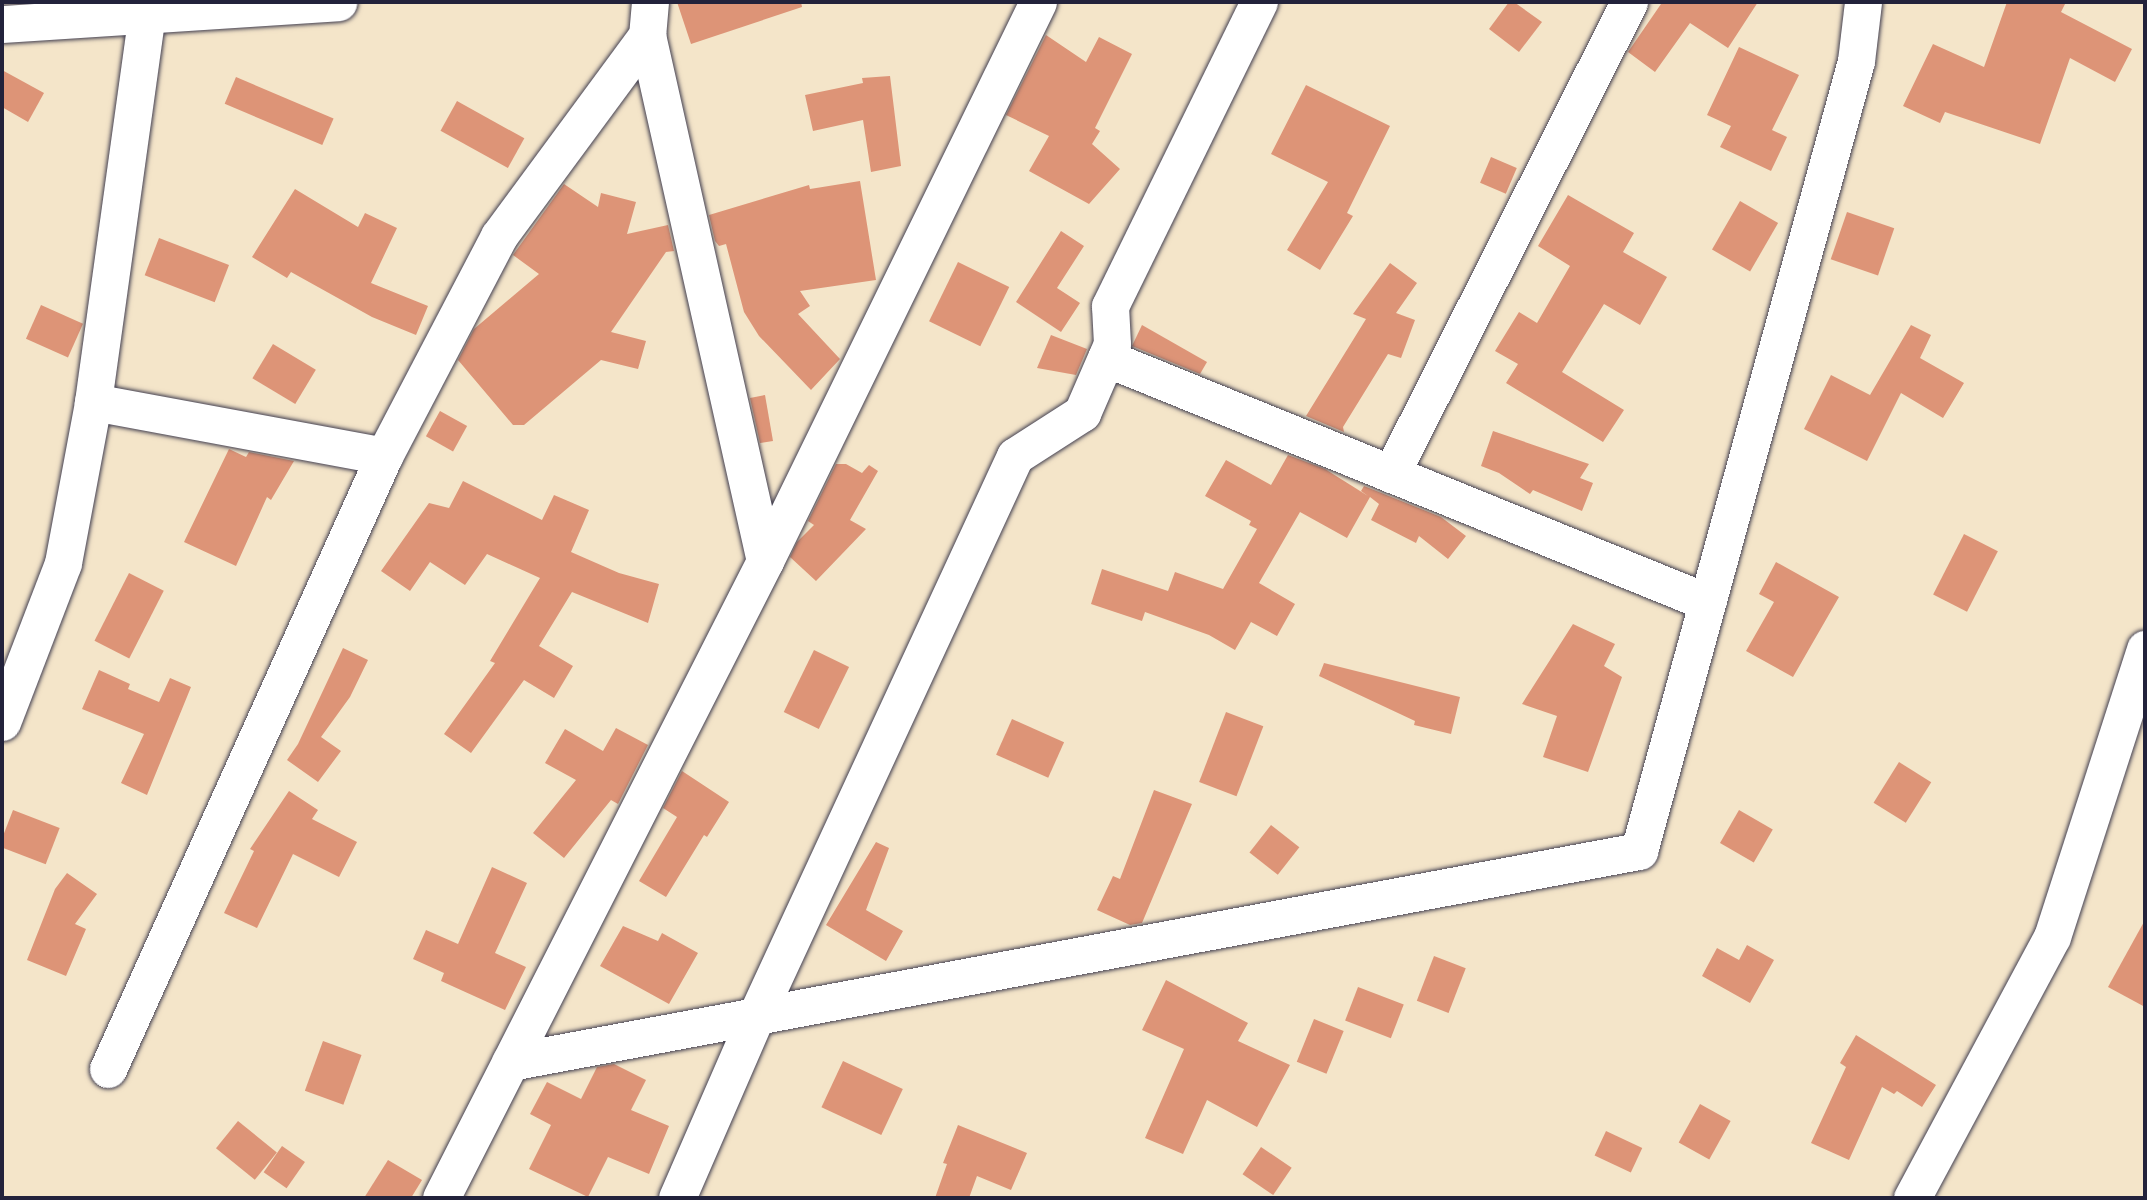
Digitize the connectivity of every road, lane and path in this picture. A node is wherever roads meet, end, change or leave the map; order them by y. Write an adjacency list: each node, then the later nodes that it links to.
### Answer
1 (338, 2): 6 (street)
2 (1038, 2): 13 (street)
3 (1259, 2): 9 (street)
4 (1629, 2): 12 (street)
5 (1863, 2): 14 (street)
6 (147, 14): 8 (street); 10 (street)
7 (648, 18): 11 (street); 13 (street)
8 (2, 24)
9 (1106, 358): 12 (street); 17 (street)
10 (93, 402): 11 (street); 16 (street)
11 (384, 456): 19 (street)
12 (1391, 474): 14 (street)
13 (765, 561): 18 (street)
14 (1707, 602): 17 (street)
15 (2145, 649): 22 (street)
16 (2, 722)
17 (756, 1016): 18 (street); 21 (street)
18 (510, 1062): 20 (street)
19 (108, 1069)
20 (441, 1198)
21 (677, 1198)
22 (1912, 1198)

